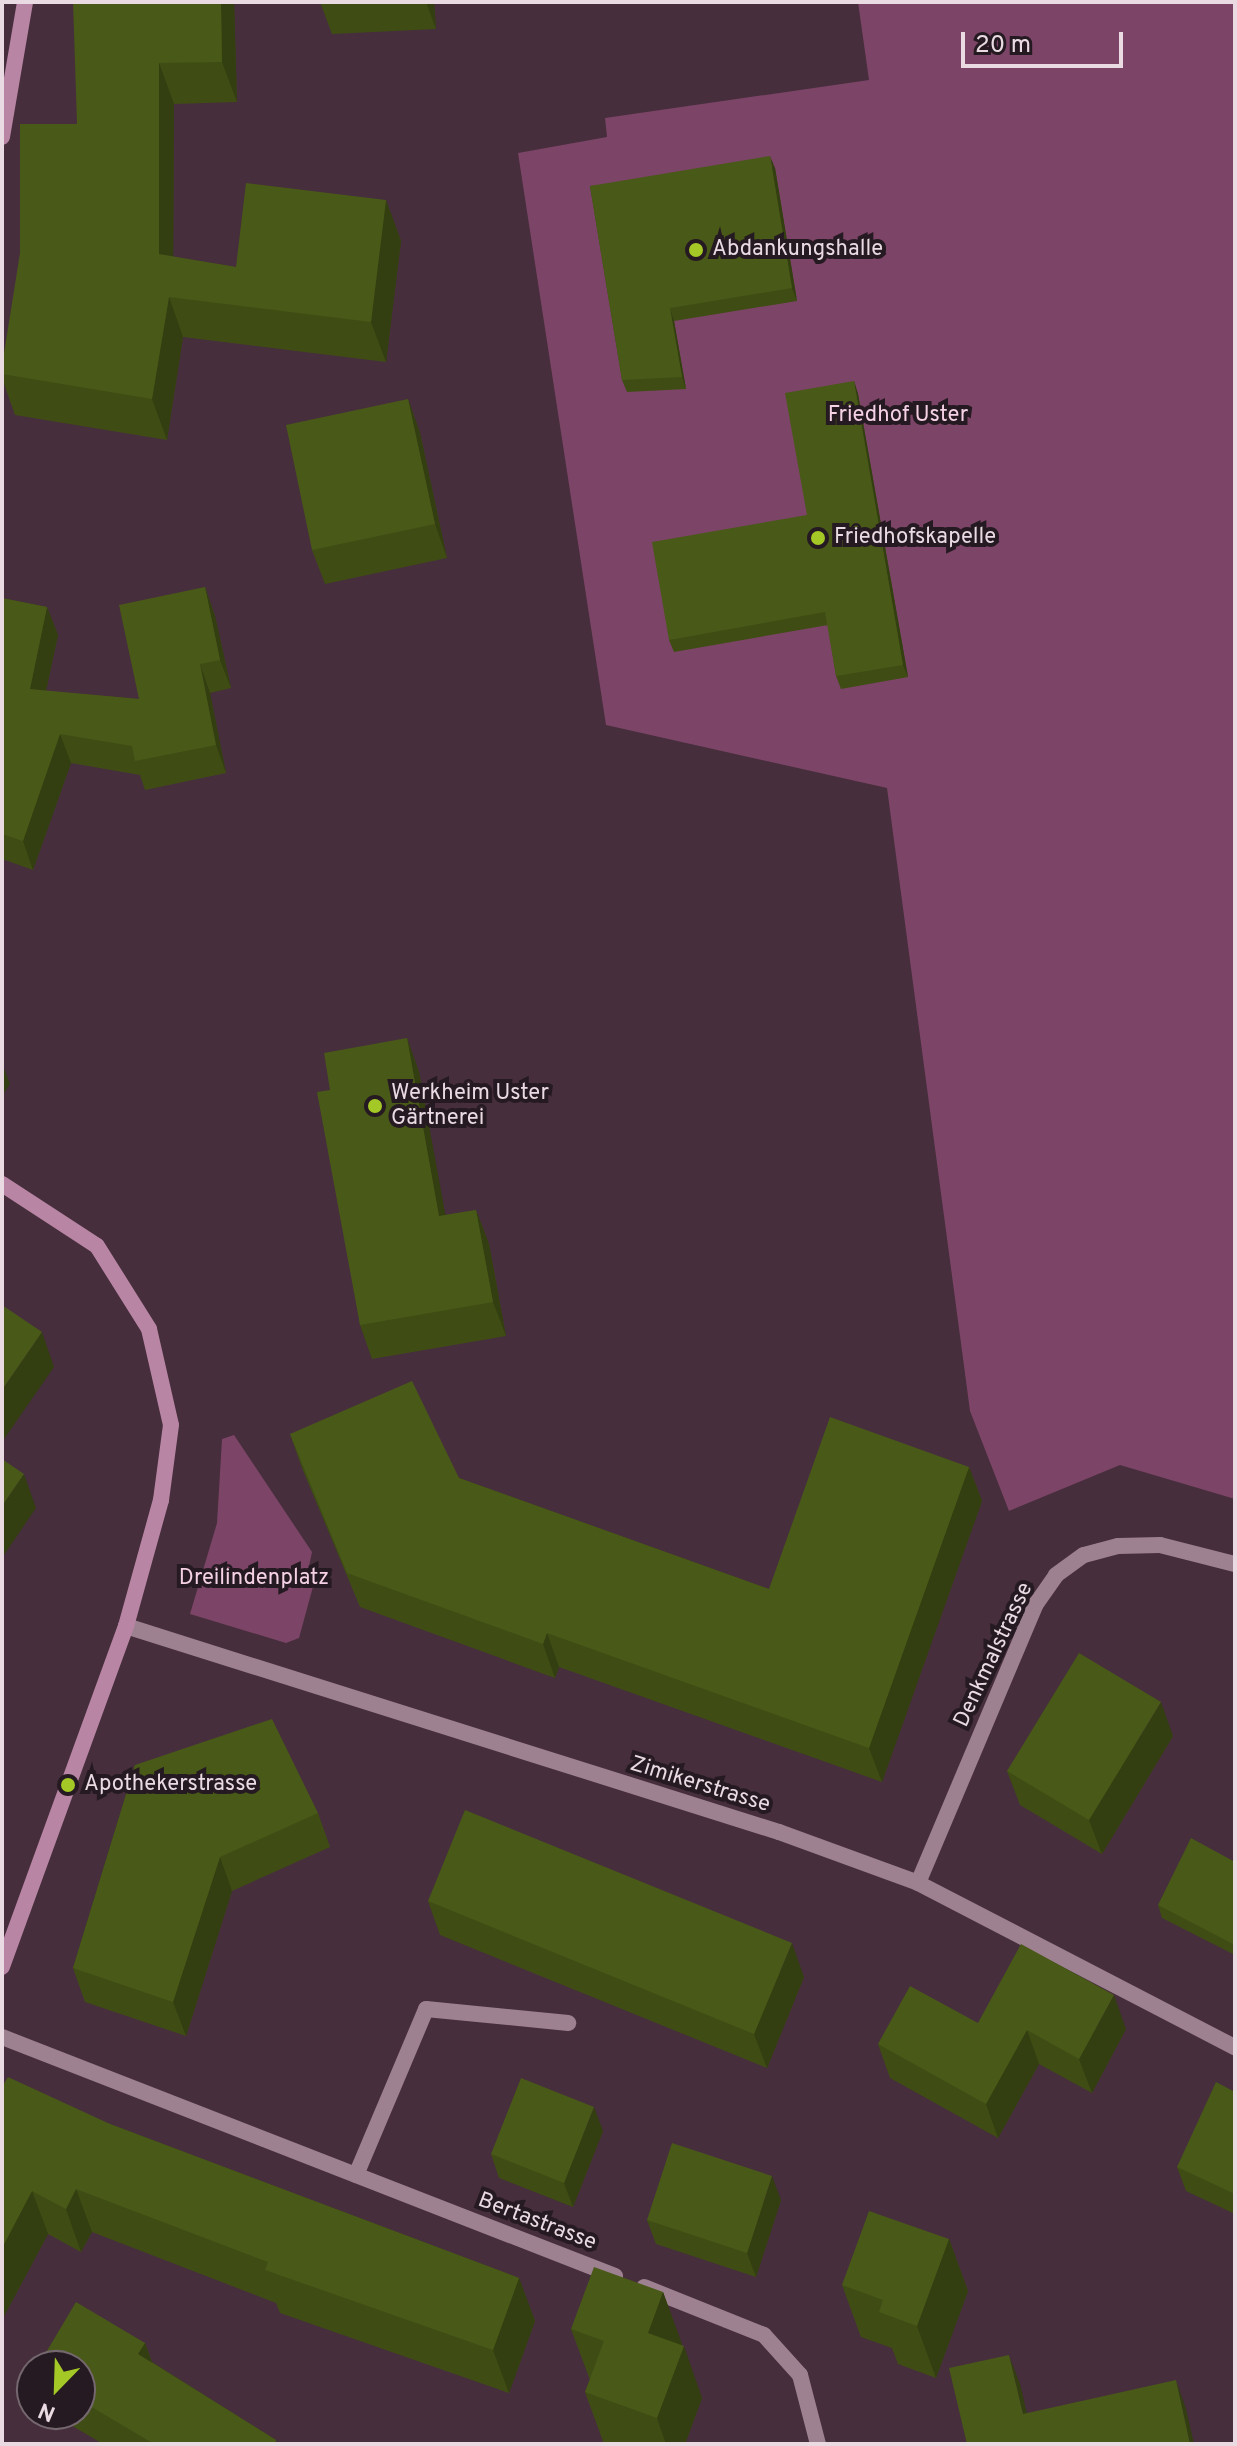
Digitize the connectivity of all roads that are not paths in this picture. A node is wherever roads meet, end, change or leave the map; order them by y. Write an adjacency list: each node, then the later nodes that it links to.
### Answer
1 (25, 2): 2 (street)
2 (2, 137)
3 (2, 1184): 5 (street)
4 (1235, 1564): 6 (street, Denkmalstrasse)
5 (126, 1626): 6 (street, Zimikerstrasse); 7 (street)
6 (918, 1883): 10 (street, Zimikerstrasse)
7 (2, 1967)
8 (568, 2023): 11 (street)
9 (2, 2037): 11 (street, Bertastrasse)
10 (1235, 2047)
11 (356, 2175): 12 (street, Bertastrasse)
12 (818, 2444)

